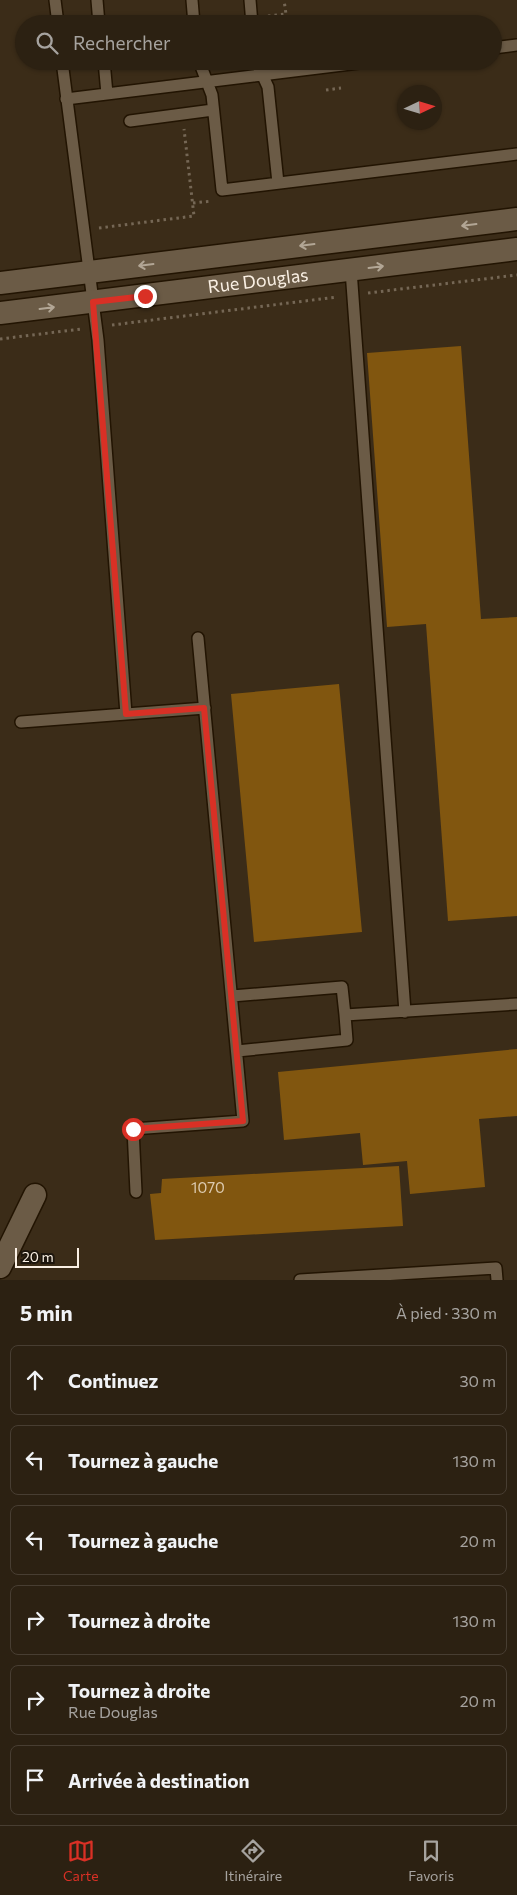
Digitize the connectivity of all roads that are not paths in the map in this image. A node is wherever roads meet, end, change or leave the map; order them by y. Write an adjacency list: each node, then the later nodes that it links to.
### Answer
1 (55, 0): 5 (lane)
2 (97, 0): 6 (lane)
3 (192, 0): 7 (lane)
4 (250, 0): 8 (lane)
5 (57, 15)
6 (99, 15)
7 (193, 15)
8 (251, 15)
9 (517, 45): 10 (lane)
10 (502, 47)
11 (63, 70): 19 (lane)
12 (105, 70): 18 (lane)
13 (201, 70): 17 (lane)
14 (260, 70): 16 (lane)
15 (297, 70): 16 (lane)
16 (262, 74): 17 (lane); 23 (lane)
17 (207, 80): 18 (lane); 20 (lane)
18 (107, 94): 19 (lane)
19 (66, 99): 27 (lane)
20 (213, 110): 21 (lane); 23 (lane)
21 (130, 121)
22 (517, 154): 23 (lane)
23 (278, 183)
24 (517, 219): 27 (street, Rue Douglas, one-way to 27)
25 (517, 249): 26 (street, Rue Douglas, one-way to 25)
26 (351, 270): 29 (street, Rue Douglas); 37 (lane)
27 (89, 273): 28 (street, Rue Douglas); 29 (lane)
28 (0, 283)
29 (93, 302): 30 (street, Rue Douglas, one-way to 29); 33 (lane)
30 (0, 313)
31 (198, 638): 32 (lane)
32 (204, 708): 33 (lane); 35 (lane)
33 (126, 714): 34 (lane)
34 (21, 722)
35 (232, 996): 38 (lane); 39 (lane)
36 (517, 1004): 37 (lane)
37 (405, 1012): 38 (lane)
38 (345, 1015): 39 (lane)
39 (237, 1051): 40 (lane)
40 (136, 1192)
41 (35, 1195): 42 (street)
42 (0, 1267)
43 (428, 1276): 44 (lane); 46 (lane)
44 (362, 1278): 45 (lane)
45 (300, 1280)
46 (497, 1280)

